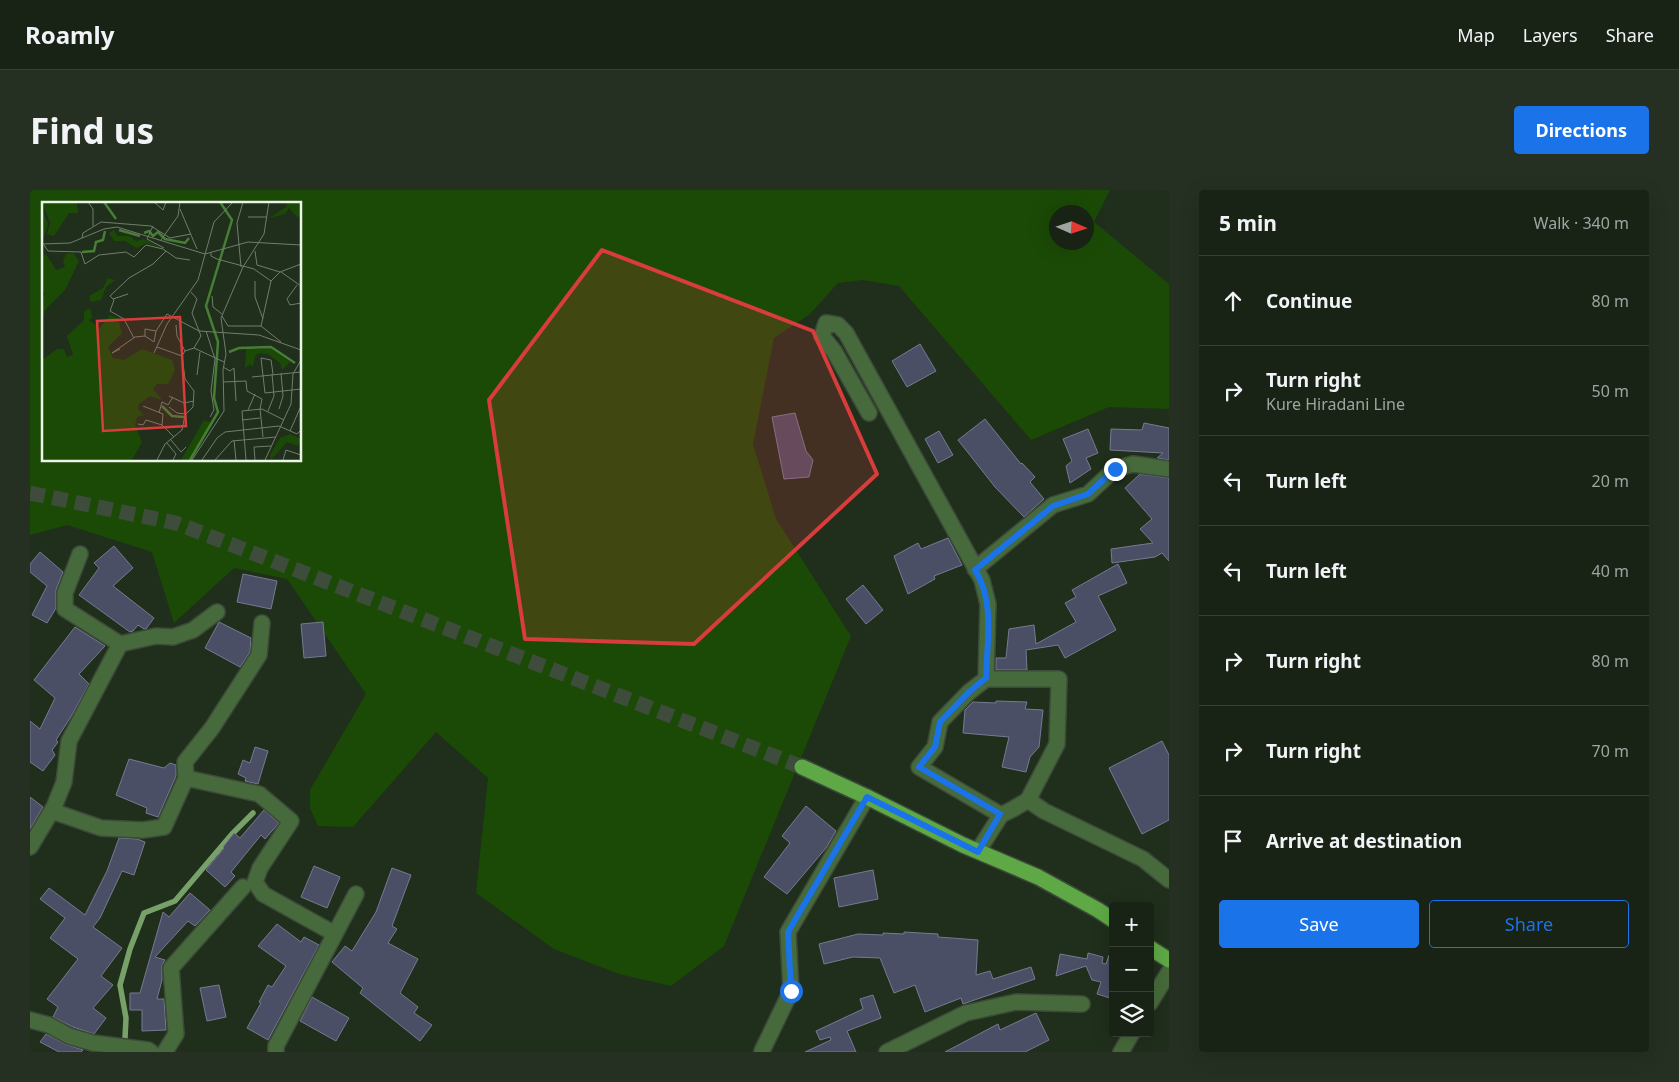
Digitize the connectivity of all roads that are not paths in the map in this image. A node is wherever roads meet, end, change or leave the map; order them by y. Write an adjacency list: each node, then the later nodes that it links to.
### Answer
1 (869, 413): 4 (street)
2 (1169, 468): 4 (street)
3 (80, 554): 7 (street)
4 (975, 570): 8 (street)
5 (217, 612): 7 (street)
6 (262, 623): 10 (street)
7 (120, 644): 13 (street)
8 (986, 678): 12 (street); 14 (street)
9 (802, 768): 11 (main road)
10 (186, 778): 13 (street); 21 (street)
11 (867, 797): 16 (main road); 32 (street)
12 (1028, 800): 14 (street); 17 (street)
13 (52, 811): 15 (street)
14 (1000, 814): 16 (street)
15 (30, 847)
16 (978, 852): 20 (main road)
17 (1169, 880)
18 (243, 888): 30 (street)
19 (356, 894): 21 (street)
20 (1109, 917)
21 (336, 934): 31 (street)
22 (1154, 951): 23 (main road)
23 (1169, 960)
24 (1169, 972): 25 (street)
25 (1154, 996)
26 (1082, 1004): 33 (street)
27 (30, 1020): 29 (street)
28 (1130, 1037): 34 (street)
29 (151, 1052)
30 (165, 1052)
31 (276, 1052)
32 (762, 1052)
33 (887, 1052)
34 (1121, 1052)

